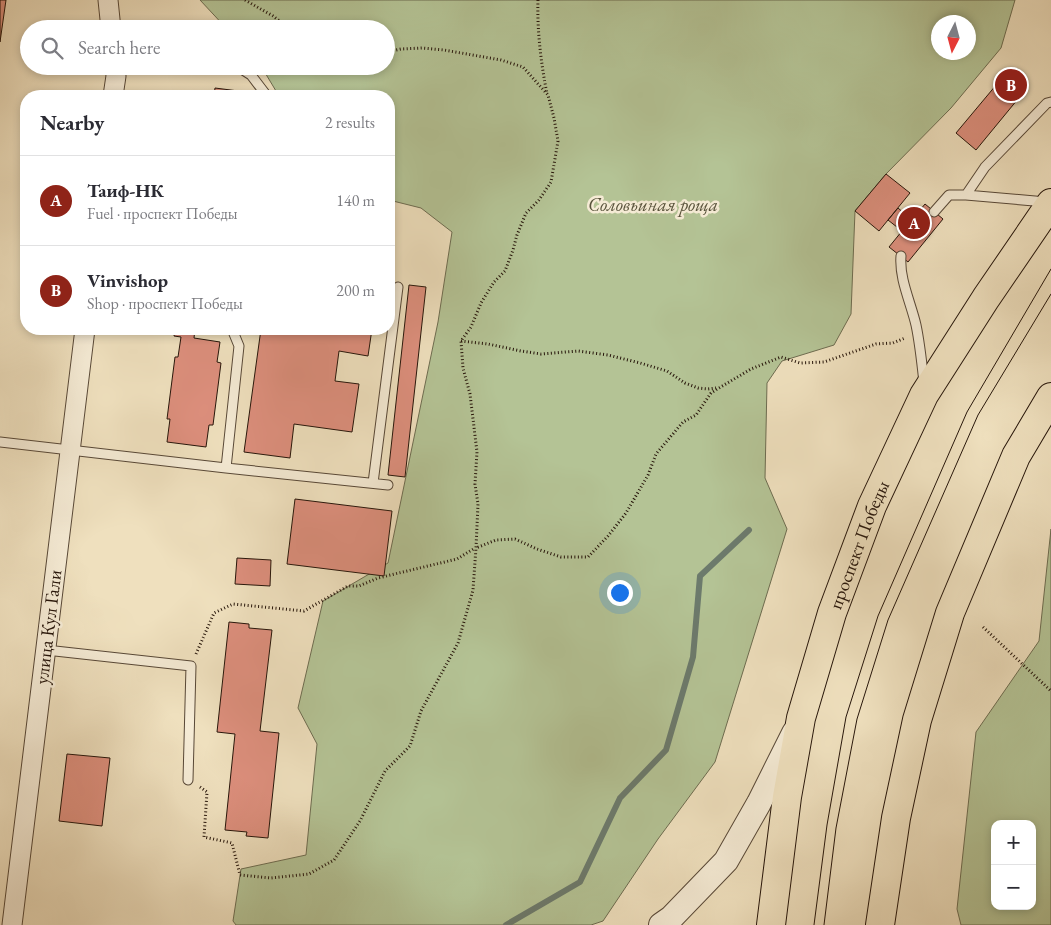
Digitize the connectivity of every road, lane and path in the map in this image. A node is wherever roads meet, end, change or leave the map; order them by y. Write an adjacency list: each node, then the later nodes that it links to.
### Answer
1 (108, 0): 4 (street)
2 (245, 0): 5 (path)
3 (538, 0): 11 (path)
4 (110, 20)
5 (278, 20)
6 (395, 50): 11 (path)
7 (116, 75): 9 (street)
8 (252, 75): 10 (lane)
9 (114, 90)
10 (263, 90)
11 (548, 95): 23 (path)
12 (1051, 102): 13 (lane)
13 (966, 195): 14 (lane); 15 (lane)
14 (1051, 203): 25 (main road, проспект Победы)
15 (934, 212)
16 (901, 256): 25 (lane)
17 (398, 287): 18 (lane)
18 (395, 310)
19 (84, 335): 28 (street, улица Кул Гали)
20 (234, 335): 29 (lane)
21 (392, 335): 30 (lane)
22 (908, 336): 24 (path)
23 (461, 341): 24 (path); 32 (path)
24 (719, 388): 32 (path)
25 (924, 395): 37 (main road, проспект Победы)
26 (1051, 397): 42 (main road)
27 (0, 442): 28 (lane)
28 (70, 450): 29 (lane); 34 (street, улица Кул Гали)
29 (226, 468): 30 (lane)
30 (372, 483): 31 (lane)
31 (388, 485)
32 (476, 548): 35 (path); 38 (path)
33 (982, 627): 36 (path)
34 (46, 650): 35 (lane); 39 (street, улица Кул Гали)
35 (191, 666): 38 (lane)
36 (1051, 691)
37 (801, 718): 40 (street); 41 (main road, проспект Победы)
38 (188, 780)
39 (12, 925)
40 (661, 925)
41 (771, 925)
42 (880, 925)

